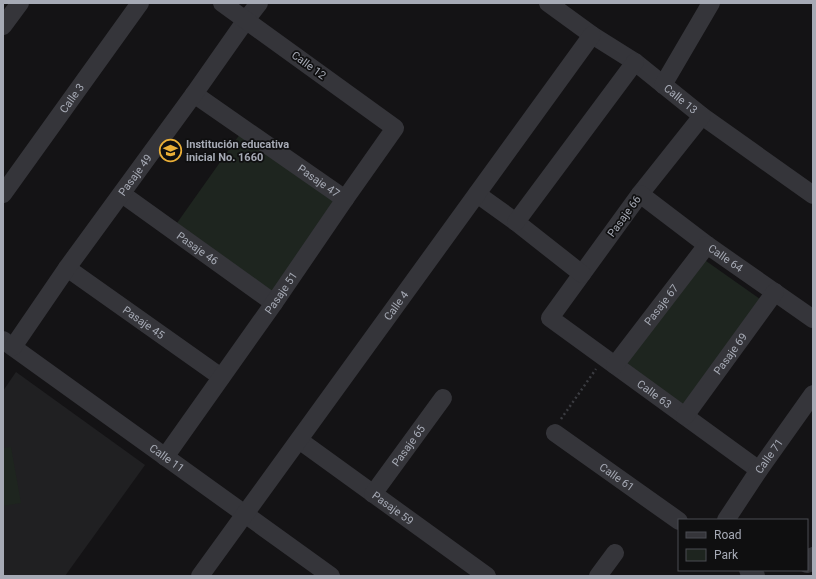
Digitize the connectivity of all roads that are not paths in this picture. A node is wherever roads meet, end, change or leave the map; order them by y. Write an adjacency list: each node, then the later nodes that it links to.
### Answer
1 (20, 3): 8 (street)
2 (140, 3): 15 (street, Calle 3)
3 (222, 3): 7 (street, Calle 12)
4 (259, 3): 7 (street, Pasaje 49)
5 (548, 3): 9 (street, Calle 13)
6 (711, 3): 11 (street)
7 (246, 20): 12 (street, Pasaje 49); 14 (street, Calle 12)
8 (3, 26)
9 (592, 35): 10 (street, Calle 13); 17 (street, Calle 4)
10 (635, 62): 11 (street, Calle 13); 21 (street)
11 (663, 85): 13 (street, Calle 13)
12 (194, 94): 16 (street, Pasaje 49); 20 (street, Pasaje 47)
13 (702, 116): 18 (street, Pasaje 66); 19 (street, Calle 13)
14 (395, 128): 20 (street, Pasaje 51)
15 (3, 194)
16 (122, 194): 23 (street, Pasaje 49); 26 (street, Pasaje 46)
17 (476, 194): 21 (street); 36 (street, Calle 4)
18 (640, 194): 22 (street, Calle 64); 24 (street, Pasaje 66)
19 (813, 195)
20 (345, 199): 26 (street, Pasaje 51)
21 (516, 222): 24 (street)
22 (707, 245): 25 (street, Calle 64); 30 (street, Pasaje 67)
23 (67, 268): 29 (street, Pasaje 49); 31 (street, Pasaje 45)
24 (582, 274): 27 (street, Pasaje 66)
25 (775, 292): 28 (street, Calle 64); 34 (street, Pasaje 69)
26 (274, 303): 31 (street, Pasaje 51)
27 (550, 318): 30 (street, Calle 63)
28 (813, 319)
29 (8, 344): 37 (street, Calle 11)
30 (610, 361): 34 (street, Calle 63)
31 (221, 377): 37 (street, Pasaje 51)
32 (813, 394): 38 (street, Calle 71)
33 (443, 398): 39 (street, Pasaje 65)
34 (685, 416): 38 (street, Calle 63)
35 (555, 433): 42 (street, Calle 61)
36 (299, 440): 39 (street, Pasaje 59); 40 (street, Calle 4)
37 (165, 457): 40 (street, Calle 11)
38 (759, 470): 41 (street, Calle 71)
39 (374, 494): 46 (street, Pasaje 59)
40 (245, 514): 44 (street, Calle 11); 45 (street, Calle 4)
41 (727, 519)
42 (678, 520)
43 (616, 553): 47 (street)
44 (324, 574)
45 (200, 576)
46 (487, 576)
47 (598, 576)

